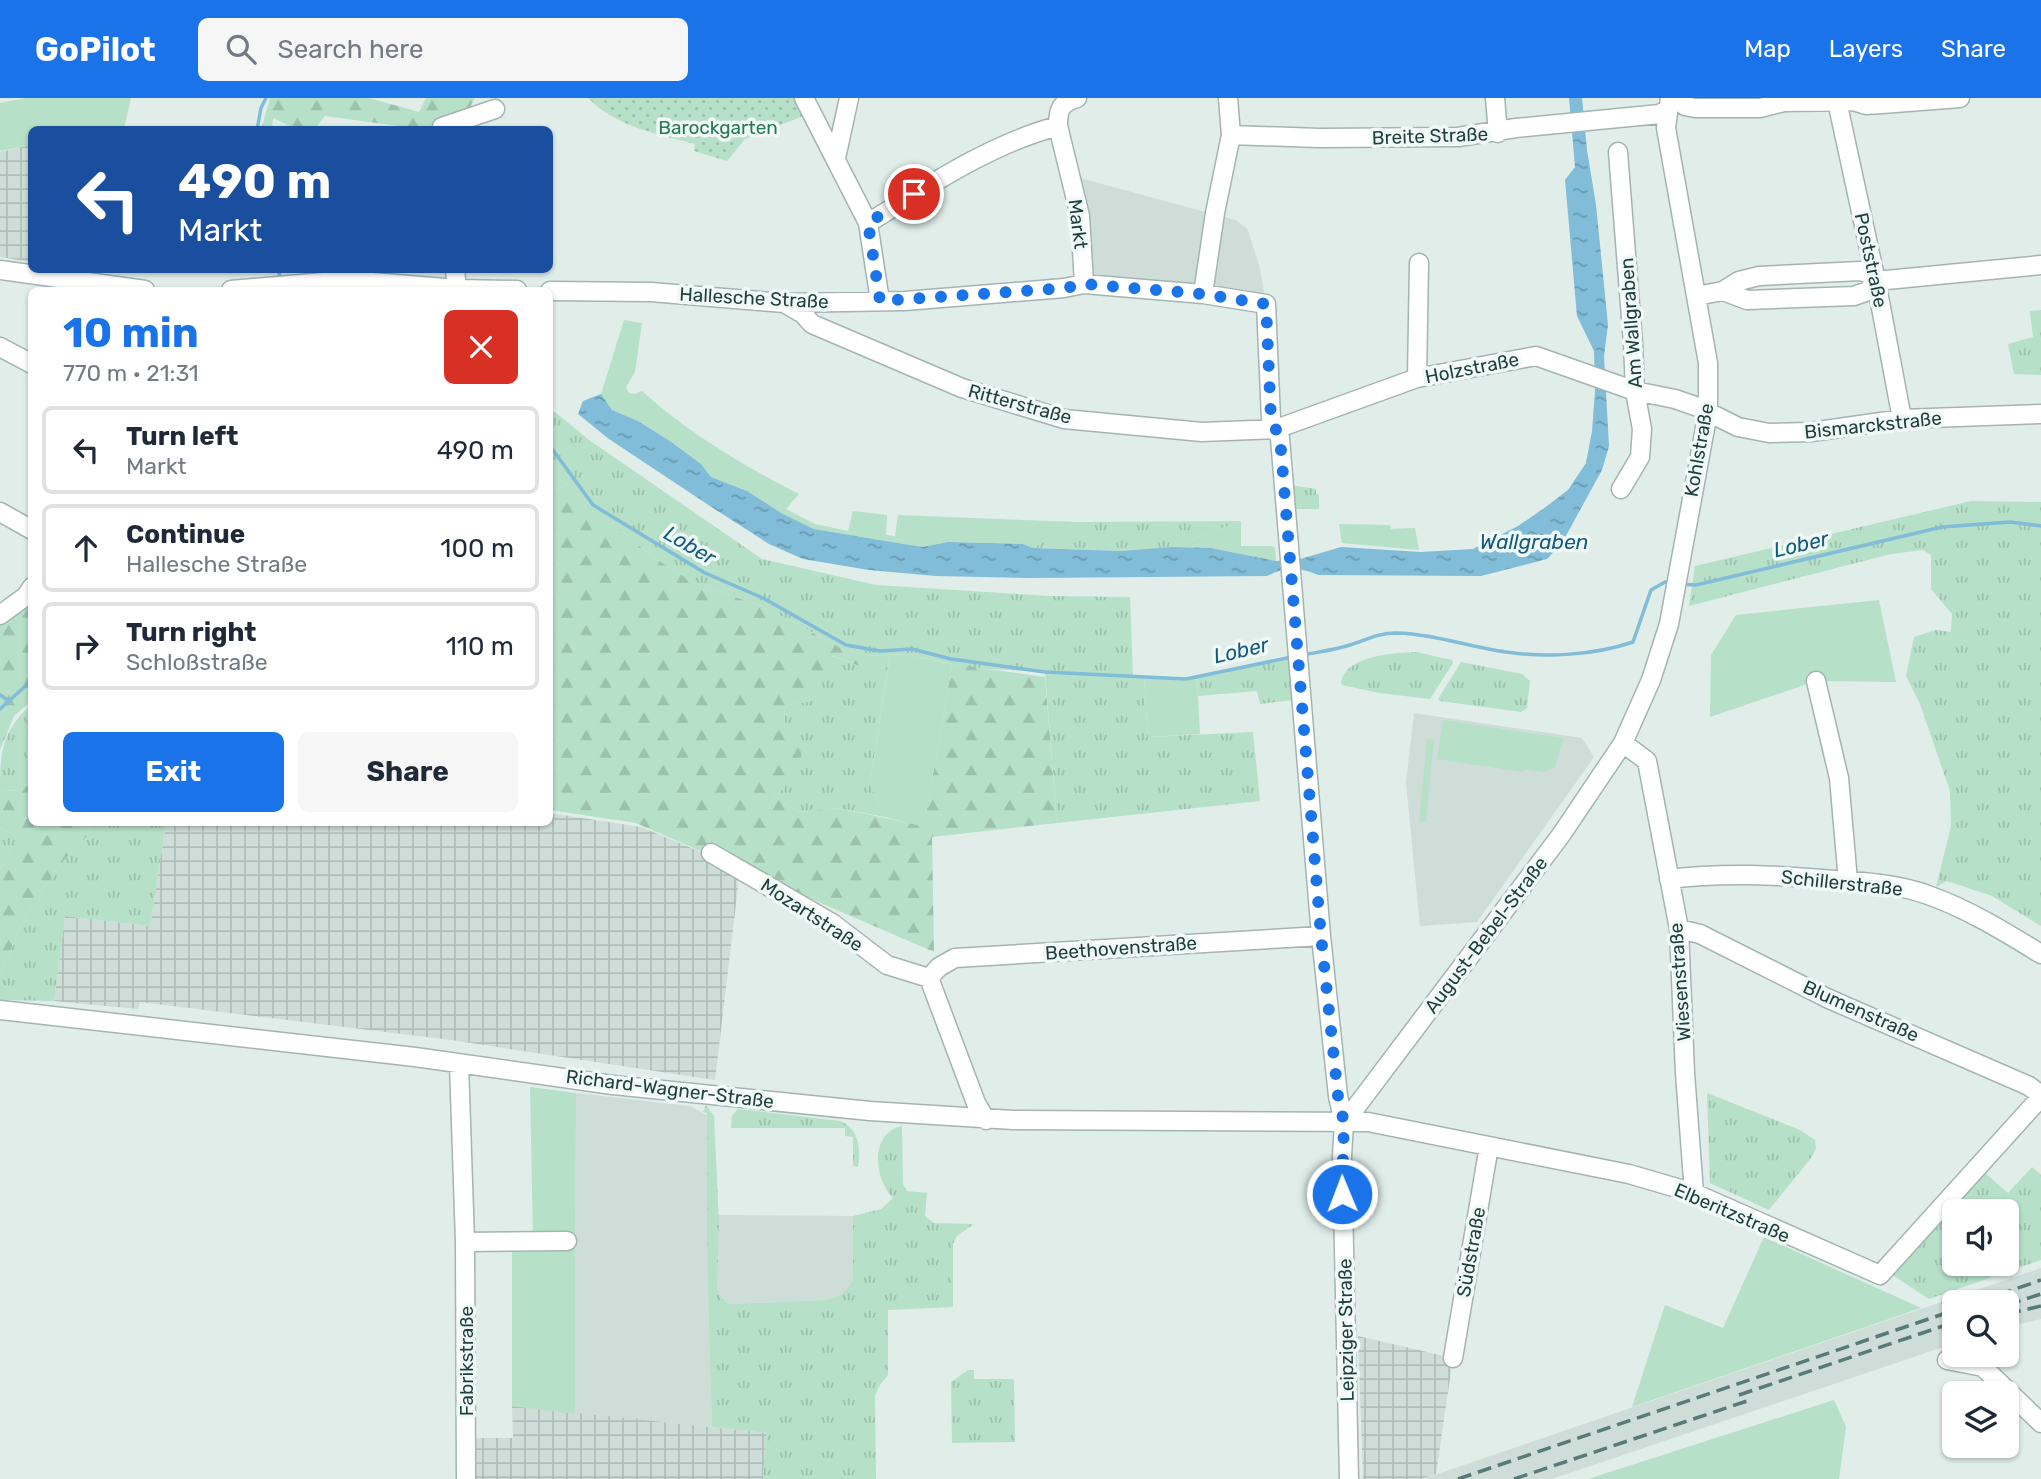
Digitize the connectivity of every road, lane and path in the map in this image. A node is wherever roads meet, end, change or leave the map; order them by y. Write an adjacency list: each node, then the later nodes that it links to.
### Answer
1 (804, 98): 15 (street)
2 (849, 98): 15 (street)
3 (1077, 98): 11 (street)
4 (1228, 98): 13 (street)
5 (1495, 98): 12 (street)
6 (1960, 98): 7 (street)
7 (1837, 101): 8 (street); 20 (street, Poststraße)
8 (1672, 102): 12 (street, Breite Straße); 28 (street, Kohlstraße)
9 (495, 109): 10 (street)
10 (445, 126)
11 (1058, 126): 16 (street); 21 (street, Markt)
12 (1498, 133): 13 (street, Breite Straße)
13 (1231, 135): 27 (street)
14 (1618, 152): 34 (street, Am Wallgraben)
15 (836, 158): 16 (street)
16 (868, 223): 29 (street)
17 (1419, 263): 33 (street)
18 (2041, 265): 20 (street)
19 (0, 270): 22 (street)
20 (1876, 281): 26 (street); 26 (street); 37 (street, Poststraße)
21 (1084, 284): 27 (street); 29 (street, Hallesche Straße)
22 (123, 287)
23 (268, 287): 24 (street)
24 (433, 287)
25 (553, 291): 30 (street, Hallesche Straße)
26 (1723, 291): 28 (street)
27 (1203, 294): 38 (street, Leipziger Straße)
28 (1696, 296): 35 (street, Kohlstraße)
29 (880, 301): 30 (street, Hallesche Straße)
30 (784, 303): 38 (street, Ritterstraße)
31 (0, 347): 32 (street)
32 (28, 361)
33 (1417, 378): 34 (street, Holzstraße); 38 (street, Holzstraße)
34 (1635, 391): 35 (street, Holzstraße); 39 (street, Am Wallgraben)
35 (1708, 412): 37 (street, Bismarckstraße); 45 (street, Kohlstraße)
36 (2041, 414): 37 (street, Bismarckstraße)
37 (1902, 419)
38 (1276, 429): 50 (street, Leipziger Straße)
39 (1621, 489)
40 (0, 512): 41 (street)
41 (28, 528)
42 (28, 593): 43 (street)
43 (0, 614)
44 (1816, 681): 48 (street)
45 (1623, 743): 47 (street, Wiesenstraße); 57 (street, August-Bebel-Straße)
46 (712, 853): 52 (street, Mozartstraße)
47 (1669, 879): 48 (street, Schillerstraße); 49 (street, Wiesenstraße)
48 (1847, 881): 51 (street, Schillerstraße)
49 (1679, 929): 55 (street, Blumenstraße); 59 (street, Wiesenstraße)
50 (1321, 936): 52 (street, Beethovenstraße); 57 (street, Leipziger Straße)
51 (2041, 954)
52 (929, 978): 56 (street)
53 (0, 1010): 54 (street, Richard-Wagner-Straße)
54 (459, 1063): 56 (street, Richard-Wagner-Straße); 61 (street, Fabrikstraße)
55 (2041, 1096): 59 (street, Elberitzstraße)
56 (985, 1119): 57 (street, Richard-Wagner-Straße)
57 (1344, 1123): 58 (street, Elberitzstraße); 66 (street, Leipziger Straße)
58 (1489, 1146): 59 (street, Elberitzstraße); 62 (street, Südstraße)
59 (1694, 1193)
60 (567, 1241): 61 (street)
61 (465, 1242): 65 (street, Fabrikstraße)
62 (1453, 1358)
63 (1983, 1367): 64 (street)
64 (2041, 1423)
65 (466, 1479)
66 (1349, 1479)

